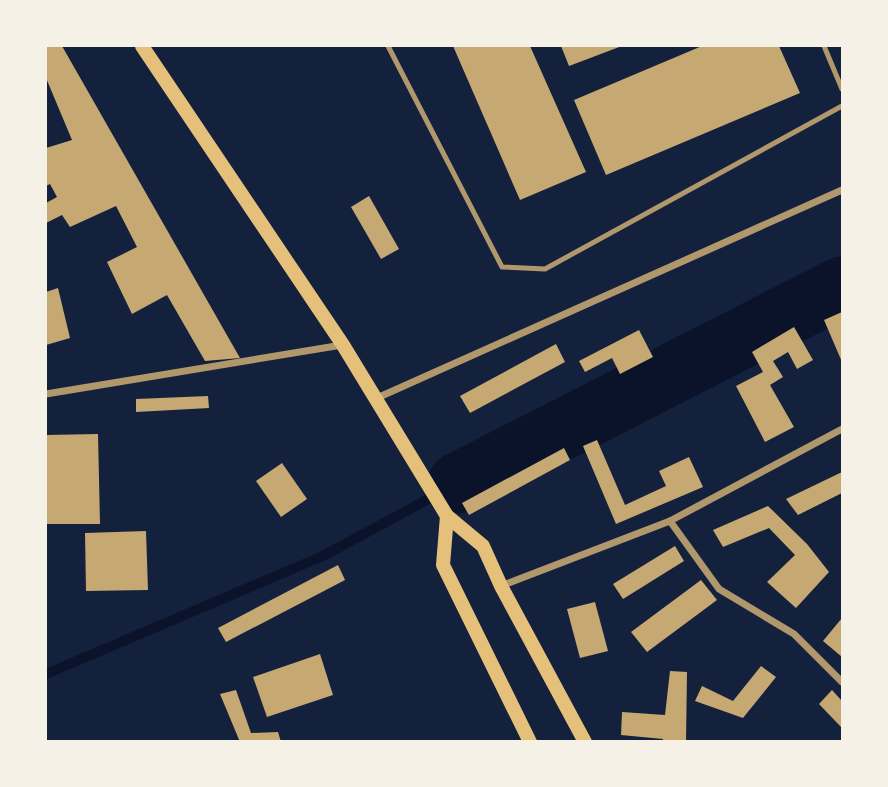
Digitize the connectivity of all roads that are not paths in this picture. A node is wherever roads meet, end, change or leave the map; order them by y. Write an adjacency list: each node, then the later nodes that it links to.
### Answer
1 (142, 46): 7 (main road)
2 (388, 46): 5 (lane)
3 (824, 46): 4 (lane)
4 (842, 89)
5 (842, 106)
6 (842, 190): 9 (street)
7 (344, 345): 8 (street); 9 (main road)
8 (46, 394)
9 (377, 398): 11 (main road)
10 (842, 429): 12 (street)
11 (447, 516): 13 (main road); 15 (main road)
12 (670, 521): 13 (street); 14 (street)
13 (501, 586): 16 (main road)
14 (842, 682)
15 (530, 741)
16 (585, 741)

